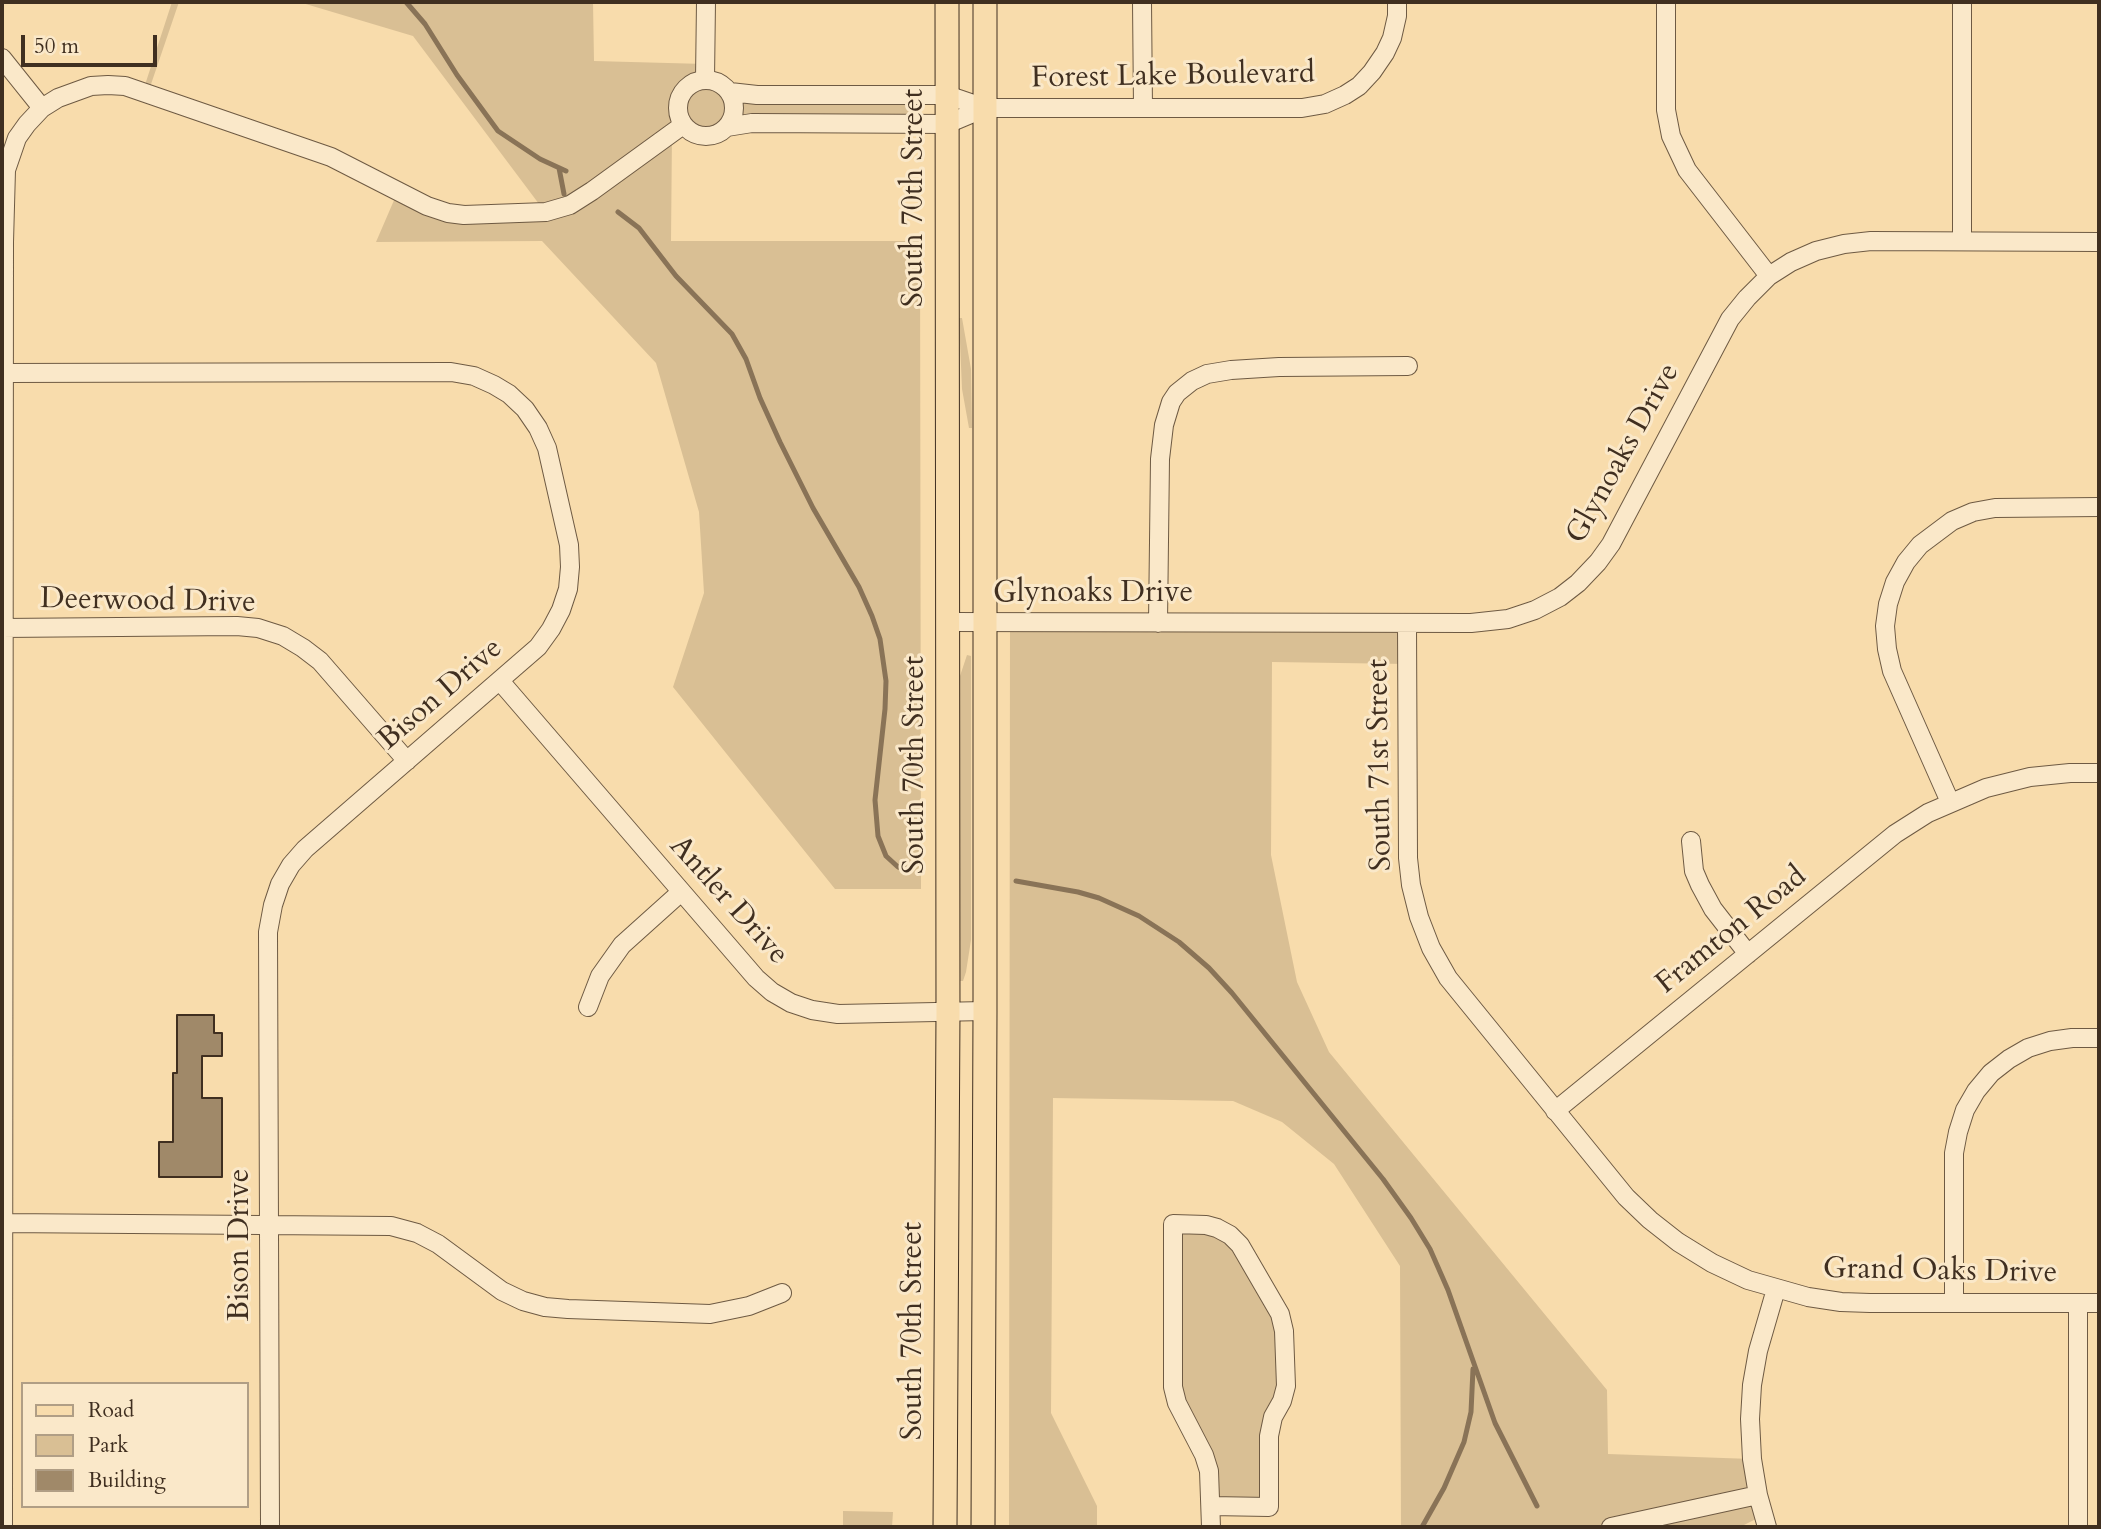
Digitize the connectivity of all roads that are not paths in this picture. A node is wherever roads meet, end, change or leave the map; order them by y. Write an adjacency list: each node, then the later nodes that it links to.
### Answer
1 (706, 2): 9 (street)
2 (947, 2): 11 (main road, South 70th Street)
3 (985, 2): 13 (main road)
4 (1143, 2): 14 (street)
5 (1397, 2): 14 (street, Forest Lake Boulevard)
6 (1666, 2): 20 (street)
7 (1962, 2): 18 (street)
8 (2, 58): 12 (street)
9 (705, 79): 10 (street); 16 (street)
10 (730, 92): 11 (street, Forest Lake Boulevard); 17 (street)
11 (947, 94): 13 (street, Forest Lake Boulevard); 15 (main road, South 70th Street)
12 (42, 108): 16 (street); 22 (street)
13 (985, 108): 14 (street, Forest Lake Boulevard); 15 (street, Forest Lake Boulevard); 25 (main road)
14 (1143, 108)
15 (947, 124): 17 (street, Forest Lake Boulevard); 24 (main road, South 70th Street)
16 (683, 125): 17 (street)
17 (727, 127)
18 (1962, 242): 19 (street, Glynoaks Drive); 20 (street, Glynoaks Drive)
19 (2099, 242)
20 (1769, 276): 27 (street, Glynoaks Drive)
21 (1408, 366): 26 (street)
22 (4, 373): 28 (street); 29 (street, Bison Drive)
23 (2099, 507): 32 (street)
24 (947, 622): 25 (street, Glynoaks Drive); 38 (main road, South 70th Street)
25 (985, 622): 26 (street, Glynoaks Drive); 37 (main road)
26 (1158, 623): 27 (street, Glynoaks Drive)
27 (1407, 624): 40 (street, South 71st Street)
28 (3, 628): 30 (street, Deerwood Drive); 41 (street)
29 (500, 681): 30 (street, Bison Drive); 34 (street, Antler Drive)
30 (407, 761): 42 (street, Bison Drive)
31 (2099, 773): 32 (street, Framton Road)
32 (1950, 802): 35 (street, Framton Road)
33 (1691, 841): 35 (street)
34 (681, 892): 36 (street); 38 (street, Antler Drive)
35 (1748, 954): 40 (street, Framton Road)
36 (588, 1006)
37 (985, 1011): 38 (street, Antler Drive); 53 (main road)
38 (948, 1012): 52 (main road, South 70th Street)
39 (2099, 1038): 45 (street)
40 (1555, 1111): 43 (street, Grand Oaks Drive)
41 (3, 1223): 42 (street); 50 (street)
42 (270, 1225): 44 (street); 51 (street, Bison Drive)
43 (1776, 1289): 45 (street, Grand Oaks Drive); 48 (street)
44 (782, 1293)
45 (1954, 1303): 46 (street, Grand Oaks Drive)
46 (2078, 1303): 47 (street, Grand Oaks Drive); 57 (street)
47 (2099, 1303)
48 (1758, 1495): 55 (street); 56 (street)
49 (1211, 1506): 49 (street); 54 (street)
50 (3, 1527)
51 (270, 1527)
52 (945, 1527)
53 (983, 1527)
54 (1211, 1527)
55 (1611, 1527)
56 (1767, 1527)
57 (2078, 1527)

